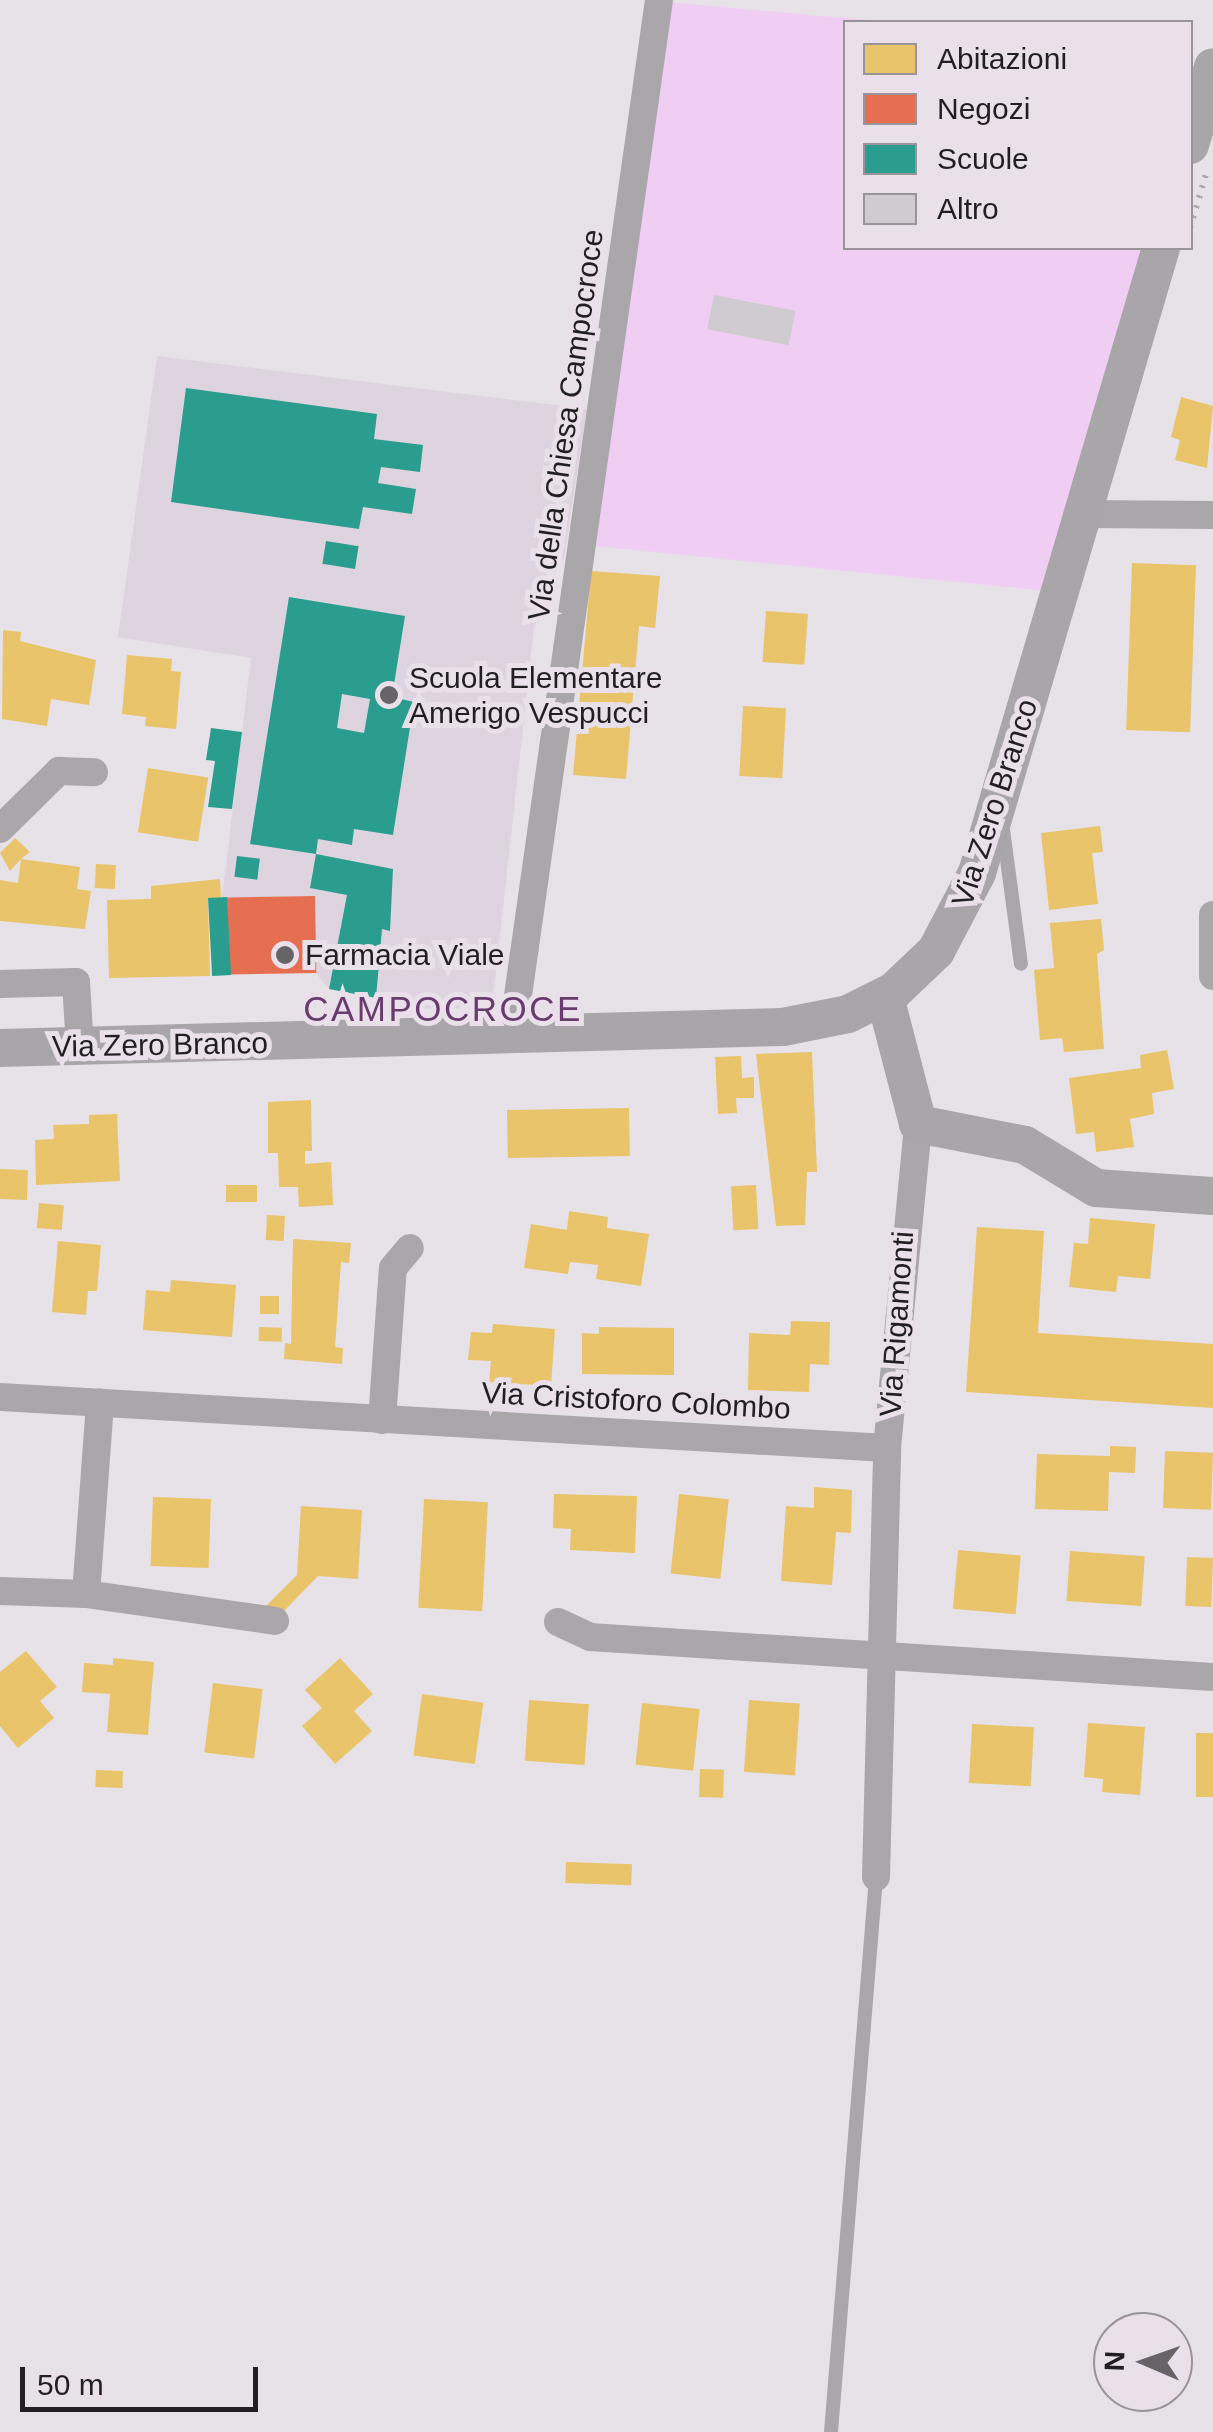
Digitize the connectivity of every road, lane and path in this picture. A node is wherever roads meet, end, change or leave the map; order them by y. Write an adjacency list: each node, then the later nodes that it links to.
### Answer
1 (659, 0): 16 (street, Via della Chiesa Campocroce)
2 (1213, 67): 3 (street)
3 (1200, 154): 4 (path)
4 (1193, 206)
5 (1160, 250): 6 (street, Via Zero Branco)
6 (1084, 514): 7 (street); 9 (street, Via Zero Branco)
7 (1213, 515)
8 (94, 772): 10 (street)
9 (995, 818): 12 (lane); 15 (street, Via Zero Branco)
10 (0, 829)
11 (1213, 915): 13 (street)
12 (1021, 964)
13 (1213, 976)
14 (0, 984): 17 (street)
15 (885, 997): 16 (street, Via Zero Branco); 19 (street, Via Rigamonti)
16 (512, 1038): 17 (street, Via Zero Branco)
17 (80, 1047): 18 (street, Via Zero Branco)
18 (0, 1048)
19 (918, 1124): 20 (street); 25 (street, Via Rigamonti)
20 (1213, 1196)
21 (410, 1248): 24 (street)
22 (0, 1397): 23 (street, Via Cristoforo Colombo)
23 (100, 1403): 24 (street, Via Cristoforo Colombo); 27 (street)
24 (382, 1420): 25 (street, Via Cristoforo Colombo)
25 (887, 1448): 30 (street, Via Rigamonti)
26 (0, 1591): 27 (street)
27 (86, 1594): 28 (street)
28 (275, 1622)
29 (558, 1622): 30 (street)
30 (880, 1658): 31 (street); 32 (street, Via Rigamonti)
31 (1213, 1677)
32 (876, 1877): 33 (lane)
33 (831, 2432)

